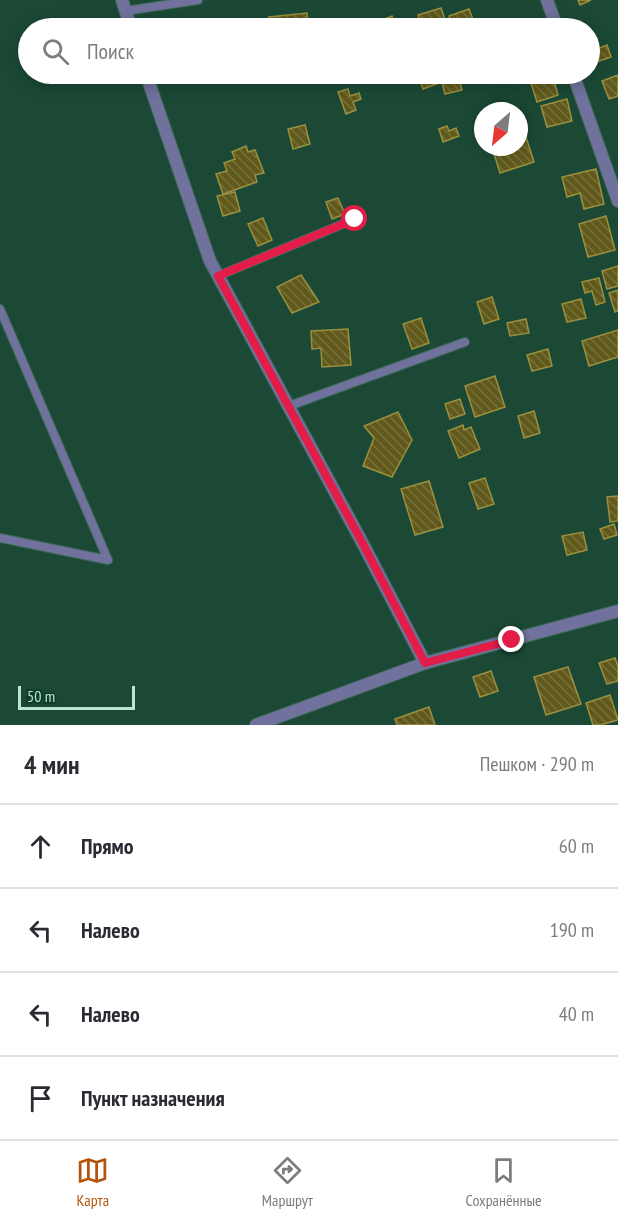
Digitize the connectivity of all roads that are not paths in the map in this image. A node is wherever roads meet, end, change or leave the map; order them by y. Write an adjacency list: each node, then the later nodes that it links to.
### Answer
1 (198, 0): 3 (lane)
2 (547, 0): 4 (street)
3 (123, 6)
4 (553, 18)
5 (149, 84): 9 (street)
6 (577, 84): 7 (street)
7 (618, 201)
8 (355, 219): 9 (lane)
9 (218, 276): 12 (street)
10 (0, 309): 13 (lane)
11 (465, 342): 12 (lane)
12 (289, 406): 15 (street)
13 (0, 538)
14 (618, 612): 15 (street)
15 (425, 663): 16 (street)
16 (256, 725)

